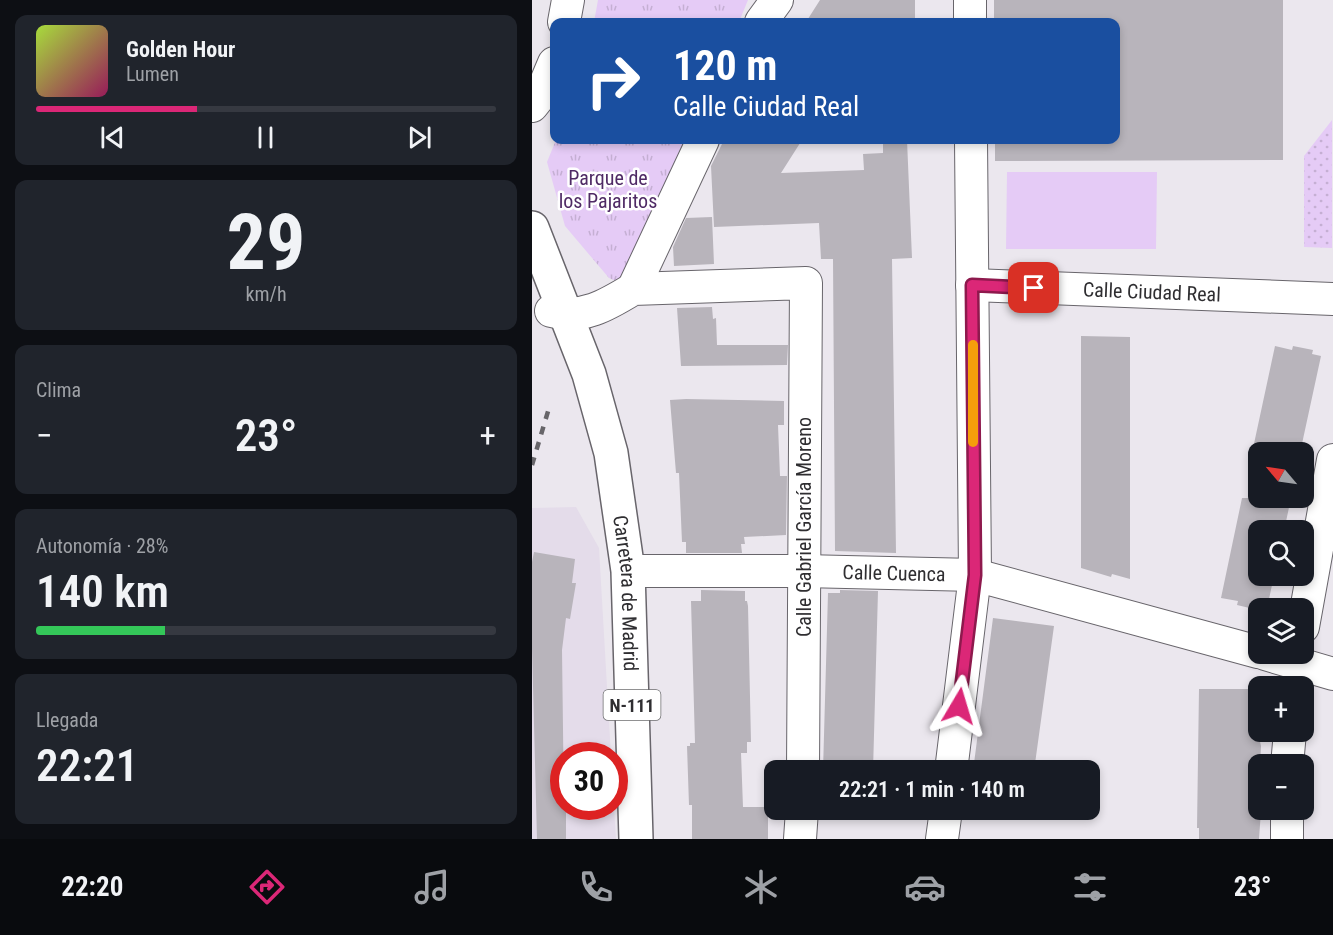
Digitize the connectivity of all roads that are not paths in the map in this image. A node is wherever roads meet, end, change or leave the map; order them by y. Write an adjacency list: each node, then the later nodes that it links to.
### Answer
1 (568, 0): 5 (street)
2 (766, 0): 6 (street)
3 (777, 0): 7 (street)
4 (970, 0): 8 (street)
5 (565, 18)
6 (759, 18)
7 (761, 18)
8 (970, 18)
9 (701, 144): 13 (street)
10 (971, 144): 12 (street)
11 (532, 228): 15 (main road, Carretera de Madrid)
12 (972, 285): 14 (street, Calle Ciudad Real); 19 (street)
13 (633, 289): 15 (street); 18 (street, Calle Gabriel García Moreno)
14 (1333, 298)
15 (549, 304): 17 (main road, Carretera de Madrid / N-111)
16 (1333, 460): 20 (street)
17 (628, 571): 18 (street, Calle Cuenca); 29 (main road, Carretera de Madrid / N-111)
18 (803, 571): 19 (street, Calle Cuenca); 24 (street, Calle Gabriel García Moreno)
19 (975, 575): 21 (street, Calle Cuenca); 25 (street)
20 (1308, 598)
21 (1248, 649)
22 (1297, 668): 23 (street)
23 (1333, 674)
24 (802, 760)
25 (952, 760)
26 (801, 820): 30 (street)
27 (945, 820): 31 (street)
28 (1286, 820): 32 (street)
29 (636, 839)
30 (800, 839)
31 (942, 839)
32 (1287, 839)

